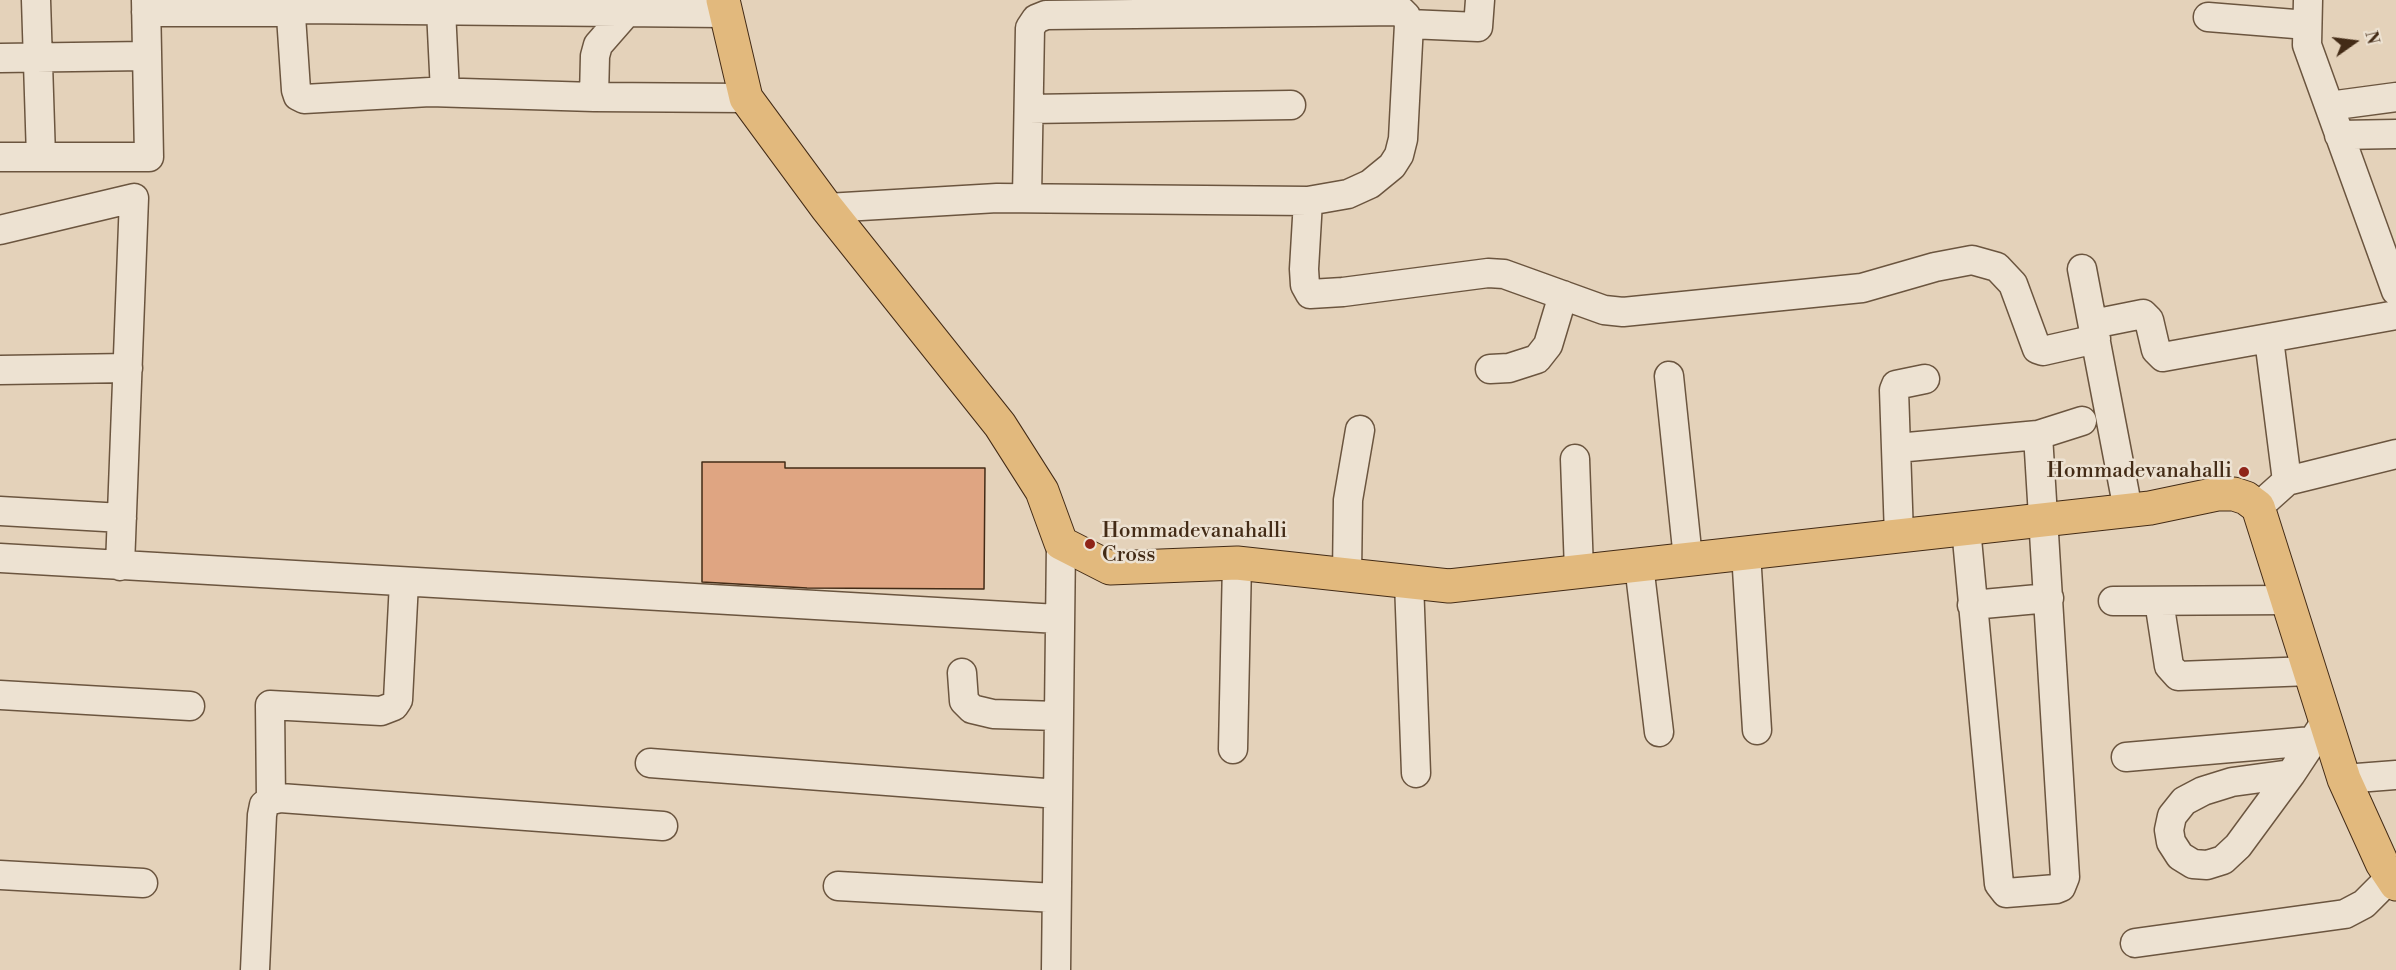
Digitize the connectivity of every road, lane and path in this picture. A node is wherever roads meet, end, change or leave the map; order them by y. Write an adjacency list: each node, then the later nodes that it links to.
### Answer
1 (36, 0): 15 (street)
2 (1480, 0): 12 (street)
3 (146, 6): 4 (street); 13 (street)
4 (256, 6): 8 (street)
5 (723, 7): 9 (street); 19 (main road)
6 (1130, 7): 12 (street); 22 (street)
7 (441, 10): 8 (street); 9 (street); 16 (street)
8 (292, 12): 16 (street)
9 (626, 13): 18 (street)
10 (2308, 13): 11 (street); 21 (street)
11 (2208, 17)
12 (1409, 24): 28 (street)
13 (146, 56): 15 (street); 26 (street)
14 (0, 58): 15 (street)
15 (38, 58): 26 (street)
16 (445, 92): 18 (street)
17 (2396, 97): 21 (street)
18 (594, 98): 19 (street)
19 (746, 98): 29 (main road)
20 (1291, 105): 22 (street)
21 (2329, 106): 24 (street)
22 (1029, 109): 27 (street)
23 (2396, 134): 24 (street)
24 (2339, 135): 32 (street)
25 (0, 157): 26 (street)
26 (40, 157)
27 (1026, 197): 28 (street); 29 (street)
28 (1308, 201): 33 (street)
29 (827, 208): 56 (main road)
30 (0, 231): 37 (street)
31 (2082, 269): 35 (street)
32 (2396, 291)
33 (1563, 295): 35 (street); 38 (street)
34 (2396, 315): 36 (street)
35 (2094, 332): 36 (street); 50 (street)
36 (2269, 339): 48 (street)
37 (128, 368): 39 (street); 52 (street)
38 (1490, 369)
39 (0, 370)
40 (1669, 376): 59 (street)
41 (1925, 379): 45 (street)
42 (2082, 421): 44 (street)
43 (1360, 430): 64 (street)
44 (2038, 435): 45 (street); 53 (street)
45 (1897, 448): 55 (street)
46 (2396, 454): 48 (street)
47 (1575, 459): 63 (street)
48 (2287, 481): 49 (street)
49 (2258, 507): 50 (main road); 68 (main road)
50 (2128, 510): 53 (main road)
51 (0, 511): 52 (street)
52 (122, 518): 62 (street)
53 (2044, 520): 54 (main road); 67 (street)
54 (1966, 528): 55 (main road); 71 (street)
55 (1899, 536): 57 (main road)
56 (1061, 543): 60 (main road); 72 (street)
57 (1746, 553): 59 (main road); 78 (street)
58 (0, 558): 62 (street)
59 (1688, 559): 61 (main road)
60 (1237, 563): 64 (main road); 81 (street)
61 (1639, 565): 63 (main road); 80 (street)
62 (120, 566): 65 (street)
63 (1579, 572): 66 (main road)
64 (1347, 575): 66 (main road)
65 (404, 582): 72 (street); 89 (street)
66 (1408, 582): 84 (street)
67 (2049, 598): 71 (street); 71 (street)
68 (2288, 600): 70 (street); 73 (main road)
69 (2113, 601): 70 (street)
70 (2159, 601): 73 (street)
71 (1972, 605)
72 (1058, 619): 77 (street)
73 (2310, 671): 79 (main road)
74 (962, 673): 77 (street)
75 (0, 695): 76 (street)
76 (190, 706)
77 (1058, 716): 88 (street)
78 (1756, 730)
79 (2319, 731): 82 (street); 85 (street); 87 (main road)
80 (1659, 732)
81 (1233, 749)
82 (2126, 757)
83 (650, 764): 88 (street)
84 (1416, 772)
85 (2290, 774)
86 (2396, 775): 87 (street)
87 (2344, 779): 92 (main road)
88 (1058, 794): 95 (street)
89 (270, 800): 90 (street); 97 (street)
90 (663, 826)
91 (0, 875): 93 (street)
92 (2393, 881): 96 (street)
93 (142, 883)
94 (838, 886): 95 (street)
95 (1056, 898): 98 (street)
96 (2135, 943)
97 (255, 970)
98 (1056, 970)

